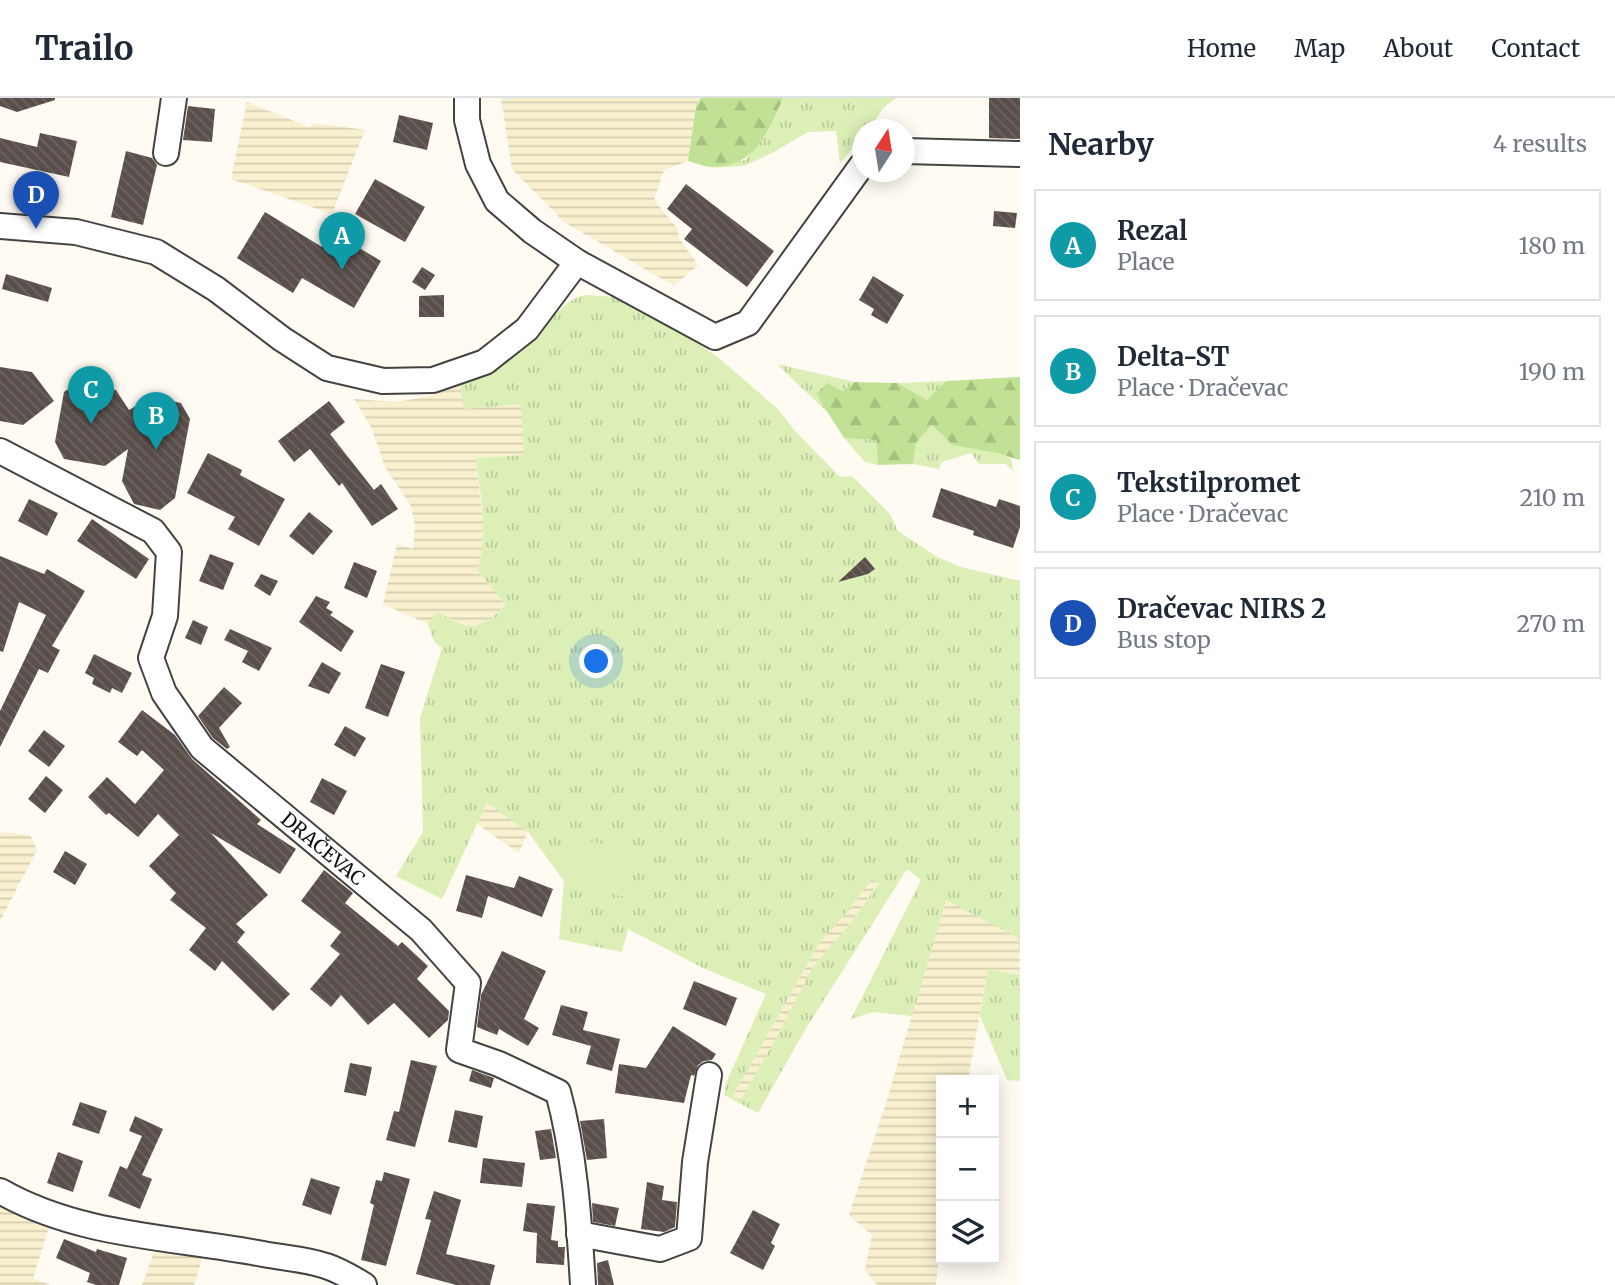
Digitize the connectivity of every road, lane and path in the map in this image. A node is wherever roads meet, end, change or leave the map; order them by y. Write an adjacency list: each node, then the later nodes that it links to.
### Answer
1 (174, 98): 4 (street)
2 (467, 98): 8 (street)
3 (915, 151): 5 (street)
4 (166, 153)
5 (1020, 154)
6 (852, 180): 8 (street)
7 (0, 226): 8 (street)
8 (577, 262)
9 (0, 451): 12 (street, DRAČEVAC)
10 (709, 1075): 12 (street)
11 (0, 1191): 13 (street)
12 (579, 1234): 14 (street, DRAČEVAC)
13 (364, 1285)
14 (583, 1285)

